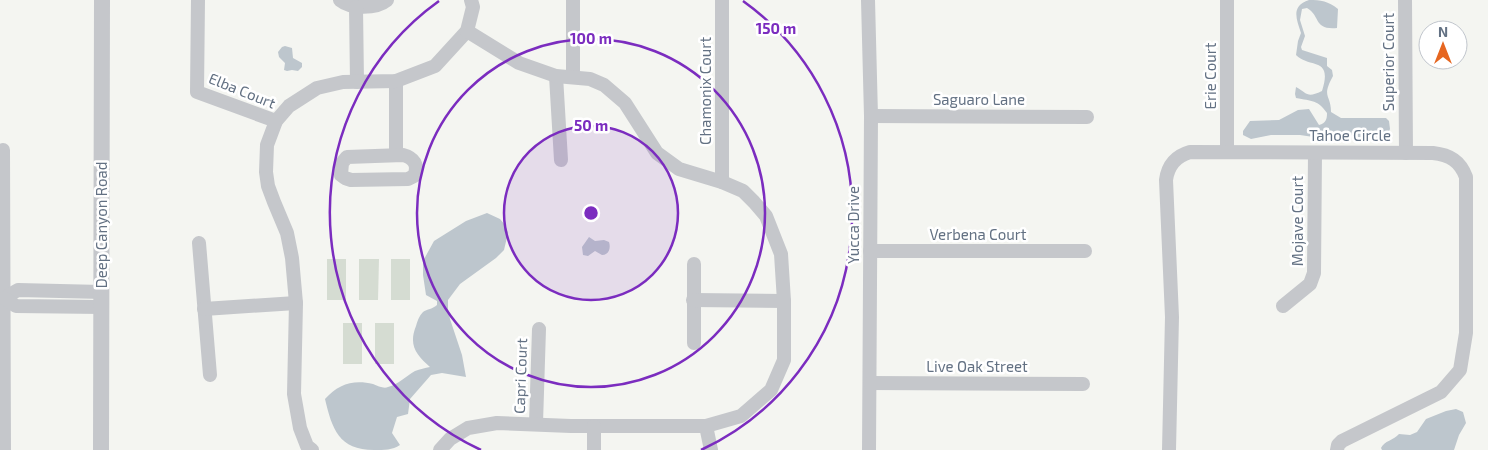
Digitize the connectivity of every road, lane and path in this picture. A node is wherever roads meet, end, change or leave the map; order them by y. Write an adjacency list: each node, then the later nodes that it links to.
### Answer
1 (102, 0): 32 (street, Deep Canyon Road)
2 (198, 0): 19 (street, Elba Court)
3 (340, 0): 11 (street)
4 (387, 0): 11 (street)
5 (572, 0): 14 (street)
6 (722, 0): 26 (street, Chamonix Court)
7 (868, 0): 17 (street, Yucca Drive)
8 (1227, 0): 21 (street, Erie Court)
9 (1405, 0): 23 (street, Superior Court)
10 (474, 2): 12 (street)
11 (356, 7): 16 (street)
12 (467, 31): 13 (street); 15 (street)
13 (556, 76): 14 (street); 25 (street)
14 (573, 76): 26 (street)
15 (396, 81): 16 (street); 24 (street)
16 (357, 82): 19 (street)
17 (871, 116): 18 (street, Saguaro Lane); 28 (street, Yucca Drive)
18 (1087, 117)
19 (276, 121): 35 (street)
20 (4, 150): 31 (street)
21 (1226, 151): 22 (street, Tahoe Circle); 53 (street, Tahoe Circle)
22 (1315, 153): 23 (street, Tahoe Circle); 36 (street, Mojave Court)
23 (1406, 153): 54 (street, Tahoe Circle)
24 (396, 155): 24 (street)
25 (561, 160)
26 (722, 182): 34 (street)
27 (199, 243): 37 (street)
28 (870, 251): 29 (street, Verbena Court); 41 (street, Yucca Drive)
29 (1085, 251)
30 (694, 264): 33 (street)
31 (2, 298): 32 (street); 47 (street)
32 (102, 299): 48 (street, Deep Canyon Road)
33 (693, 300): 34 (street); 39 (street)
34 (784, 301): 45 (street)
35 (296, 303): 37 (street); 46 (street)
36 (1283, 306)
37 (204, 309): 40 (street)
38 (539, 329): 43 (street, Capri Court)
39 (694, 343)
40 (210, 375)
41 (870, 383): 42 (street, Live Oak Street); 52 (street, Yucca Drive)
42 (1083, 384)
43 (536, 423): 44 (street); 49 (street)
44 (594, 426): 45 (street); 50 (street)
45 (706, 426): 51 (street)
46 (306, 449)
47 (4, 450)
48 (101, 450)
49 (440, 450)
50 (594, 450)
51 (711, 450)
52 (869, 450)
53 (1170, 450)
54 (1337, 450)

